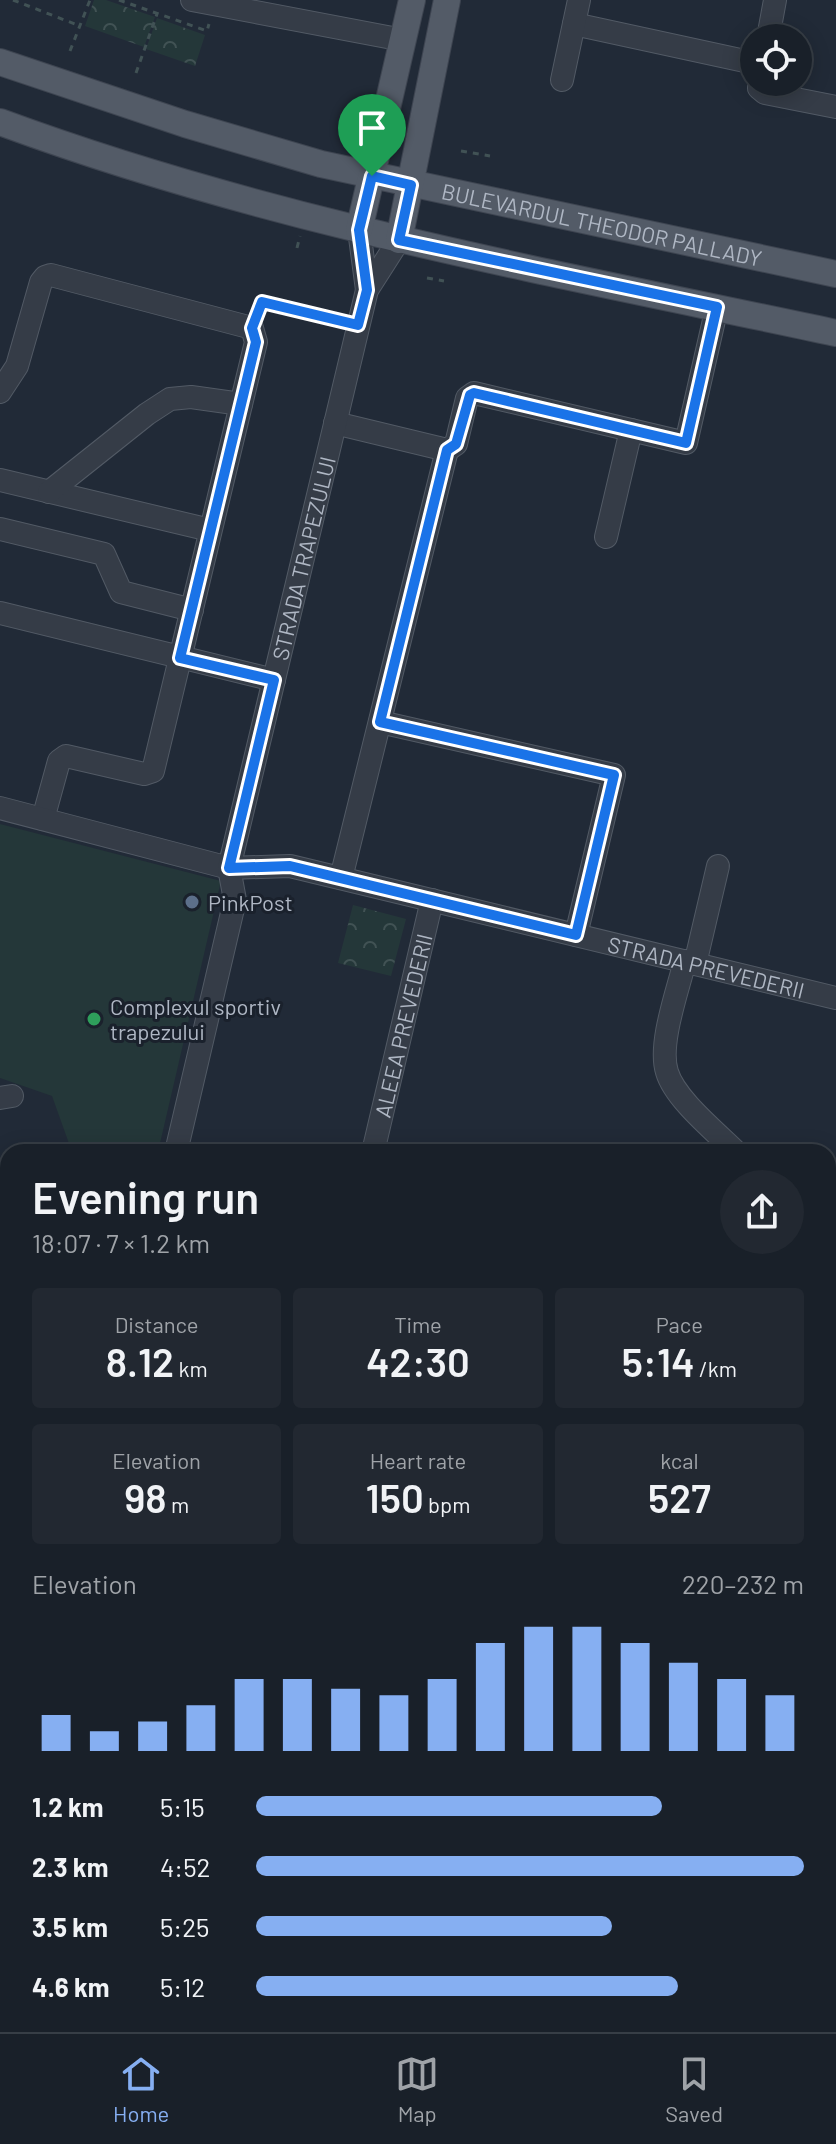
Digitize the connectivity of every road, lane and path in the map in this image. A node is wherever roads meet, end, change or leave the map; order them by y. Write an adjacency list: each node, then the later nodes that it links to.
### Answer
1 (13, 0): 13 (path)
2 (90, 0): 13 (path)
3 (119, 0): 10 (path)
4 (192, 0): 9 (street)
5 (412, 0): 14 (main road)
6 (447, 0): 26 (main road)
7 (579, 0): 11 (street)
8 (775, 0): 12 (street)
9 (218, 5): 10 (path); 14 (street)
10 (157, 14): 18 (path)
11 (574, 24): 16 (street); 19 (street)
12 (771, 24)
13 (80, 26): 15 (path)
14 (403, 40): 25 (main road)
15 (70, 51)
16 (740, 60)
17 (0, 62): 25 (main road, BULEVARDUL THEODOR PALLADY)
18 (136, 73)
19 (562, 80)
20 (780, 96): 21 (street)
21 (836, 107)
22 (0, 122): 27 (main road)
23 (461, 151): 24 (path)
24 (490, 156)
25 (372, 176): 26 (main road, BULEVARDUL THEODOR PALLADY); 27 (main road)
26 (411, 185): 28 (main road); 29 (main road, BULEVARDUL THEODOR PALLADY)
27 (359, 230): 28 (main road); 32 (street, STRADA TRAPEZULUI)
28 (399, 240): 32 (street, STRADA TRAPEZULUI); 33 (main road)
29 (836, 274)
30 (427, 278): 31 (path)
31 (444, 281)
32 (367, 290): 34 (street, STRADA TRAPEZULUI)
33 (717, 307): 36 (main road); 40 (street)
34 (358, 325): 35 (path); 39 (street, STRADA TRAPEZULUI)
35 (252, 328): 37 (street); 38 (street)
36 (836, 333)
37 (0, 392)
38 (241, 404): 43 (street); 45 (street)
39 (335, 423): 41 (street); 50 (street, STRADA TRAPEZULUI)
40 (631, 430): 41 (street); 46 (street)
41 (447, 450): 51 (street)
42 (0, 480): 43 (street)
43 (49, 492): 45 (street)
44 (0, 529): 47 (street)
45 (210, 530): 47 (street)
46 (606, 537)
47 (192, 610): 49 (street)
48 (0, 613): 49 (street)
49 (180, 658): 50 (street); 53 (street)
50 (274, 680): 55 (street, STRADA TRAPEZULUI)
51 (380, 722): 56 (street); 58 (street)
52 (0, 808): 53 (street, STRADA PREVEDERII)
53 (43, 819): 55 (street, STRADA PREVEDERII)
54 (718, 866): 59 (street)
55 (229, 868): 56 (street, STRADA PREVEDERII); 61 (street, STRADA TRAPEZULUI)
56 (341, 878): 57 (street, STRADA PREVEDERII)
57 (432, 900): 58 (street, STRADA PREVEDERII); 62 (street, ALEEA PREVEDERII)
58 (576, 935): 59 (street, STRADA PREVEDERII)
59 (690, 962): 60 (street, STRADA PREVEDERII); 63 (street)
60 (836, 998)
61 (178, 1144)
62 (375, 1144)
63 (727, 1144)

